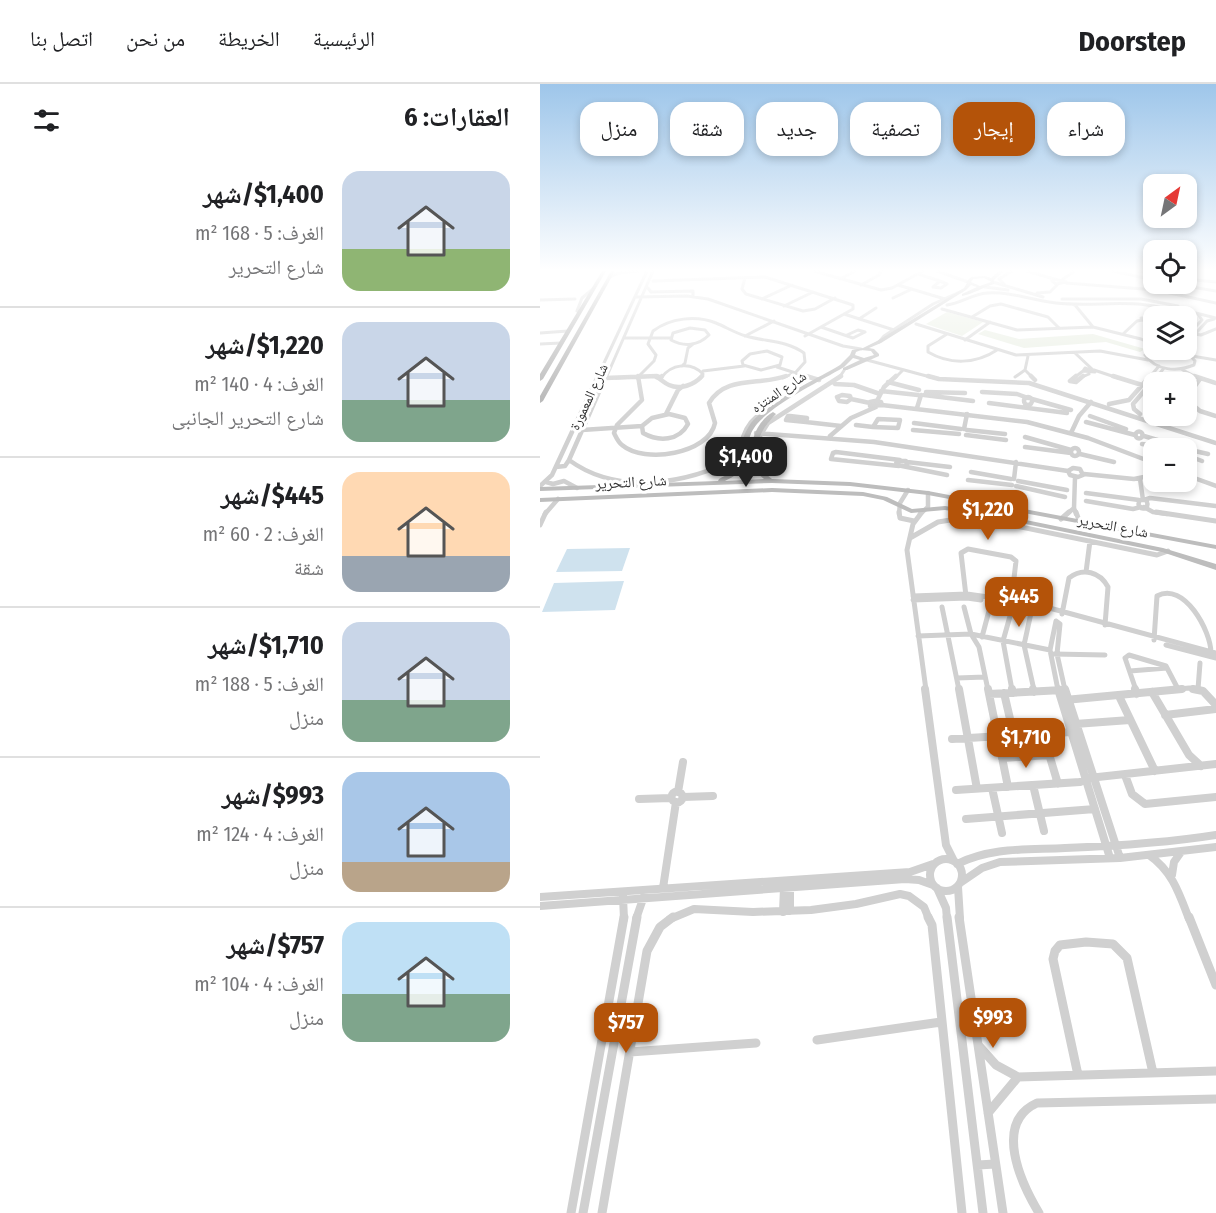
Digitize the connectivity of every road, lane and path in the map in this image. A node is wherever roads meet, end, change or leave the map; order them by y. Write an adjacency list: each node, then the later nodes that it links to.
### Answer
1 (572, 324): 25 (main road)
2 (584, 324): 45 (main road)
3 (626, 324): 53 (street, شارع المعمورة)
4 (630, 324): 35 (street, شارع المعمورة)
5 (668, 324): 33 (street)
6 (721, 324): 32 (street)
7 (769, 324): 32 (street)
8 (777, 324): 30 (street)
9 (827, 324): 19 (street)
10 (874, 324): 24 (street)
11 (906, 324): 24 (street)
12 (914, 324): 22 (street)
13 (916, 324): 22 (street); 27 (street)
14 (988, 324): 36 (street)
15 (996, 324): 21 (street)
16 (1055, 324): 21 (street)
17 (1091, 324): 20 (street)
18 (1134, 324): 28 (street)
19 (821, 327): 30 (street); 31 (street)
20 (1093, 327): 21 (street); 28 (street)
21 (1059, 328)
22 (906, 329): 37 (street); 46 (street)
23 (1216, 329): 29 (street)
24 (894, 330): 37 (street)
25 (567, 332): 26 (street); 39 (main road)
26 (542, 333)
27 (947, 334): 36 (street); 44 (street)
28 (1123, 334): 38 (street)
29 (1197, 334)
30 (807, 335): 42 (street); 48 (street)
31 (847, 335)
32 (745, 336): 73 (street)
33 (648, 337): 34 (street); 35 (street); 75 (street)
34 (670, 337): 41 (street); 41 (street)
35 (624, 338): 54 (street, شارع المعمورة)
36 (964, 340): 44 (street)
37 (879, 342): 42 (street)
38 (1143, 342)
39 (561, 343): 40 (street); 43 (main road)
40 (540, 346): 43 (street)
41 (686, 346): 63 (street)
42 (863, 349): 46 (street); 48 (street, شارع المنتزه)
43 (557, 350): 45 (main road); 62 (main road)
44 (997, 350): 49 (street)
45 (568, 352): 59 (main road)
46 (876, 353): 55 (street, شارع المنتزه); 79 (street)
47 (1075, 353): 50 (street); 51 (street); 61 (street)
48 (852, 356): 55 (street); 83 (street, شارع المنتزه)
49 (1028, 356): 50 (street); 60 (street)
50 (1038, 356): 60 (street)
51 (1143, 358)
52 (1197, 358): 58 (street)
53 (607, 359): 54 (street); 107 (street, شارع المعمورة)
54 (614, 359): 78 (street, شارع المعمورة)
55 (866, 360): 67 (street, شارع المنتزه); 68 (street)
56 (1149, 360): 66 (street)
57 (1193, 360): 71 (street)
58 (1216, 360)
59 (562, 362): 62 (main road); 98 (main road)
60 (1027, 362): 69 (street)
61 (1083, 362): 70 (street); 72 (street)
62 (548, 363): 81 (main road)
63 (684, 365): 74 (street); 76 (street)
64 (741, 365): 65 (street); 65 (street); 74 (street)
65 (780, 367): 73 (street)
66 (1162, 367): 71 (street); 88 (street); 114 (street)
67 (845, 369): 85 (street); 91 (street, شارع المنتزه)
68 (903, 370): 79 (street); 86 (street)
69 (1025, 370): 77 (street); 84 (street)
70 (1083, 370): 72 (street); 72 (street)
71 (1184, 370): 82 (street)
72 (1092, 371): 88 (street)
73 (796, 372): 83 (street); 126 (street)
74 (703, 373): 89 (street)
75 (638, 377): 76 (street); 78 (street); 126 (street)
76 (660, 377): 89 (street)
77 (1015, 377): 80 (street); 84 (street)
78 (605, 378): 108 (street, شارع المعمورة)
79 (964, 378): 80 (street)
80 (979, 378): 102 (street)
81 (540, 379)
82 (1200, 379): 87 (street); 116 (street)
83 (819, 380): 90 (street, شارع المنتزه)
84 (1035, 380): 105 (street)
85 (832, 381): 91 (street); 92 (street)
86 (888, 382): 92 (street); 94 (street)
87 (1216, 383)
88 (1142, 385): 105 (street)
89 (677, 388): 112 (street)
90 (803, 390): 96 (street, شارع المنتزه); 149 (street)
91 (816, 390): 96 (street, شارع المنتزه); 131 (street)
92 (880, 392): 94 (street); 99 (street)
93 (982, 392): 101 (street)
94 (922, 393): 95 (street); 100 (street); 110 (street)
95 (965, 393)
96 (795, 398): 131 (street, شارع المنتزه); 149 (street, شارع المنتزه)
97 (851, 399): 104 (street)
98 (540, 401)
99 (877, 401): 104 (street); 106 (street)
100 (973, 401)
101 (1029, 402): 101 (street); 103 (street); 118 (street)
102 (1091, 402): 132 (street); 137 (street)
103 (989, 403)
104 (870, 404): 109 (street); 111 (street)
105 (1109, 404): 114 (street)
106 (882, 405): 109 (street); 110 (street)
107 (585, 407): 108 (street); 159 (street, شارع المعمورة)
108 (591, 407): 127 (street, شارع المعمورة)
109 (876, 407): 111 (street)
110 (917, 408): 113 (street)
111 (865, 412): 122 (street)
112 (670, 413): 124 (street); 124 (street)
113 (967, 414): 118 (street); 129 (street)
114 (1140, 414): 137 (street)
115 (1090, 416): 134 (street)
116 (1216, 416)
117 (806, 422): 122 (street)
118 (1027, 422): 132 (street)
119 (1086, 422): 134 (street)
120 (914, 423): 129 (street)
121 (856, 425): 123 (street)
122 (841, 426): 130 (street)
123 (873, 427): 125 (street); 125 (street)
124 (642, 428): 126 (street)
125 (883, 428): 142 (street)
126 (615, 429): 127 (street)
127 (582, 430): 154 (street, شارع المعمورة)
128 (913, 430): 129 (street)
129 (963, 431): 133 (street); 140 (street)
130 (838, 432): 135 (street); 138 (street)
131 (759, 433): 135 (street); 151 (street, شارع المنتزه)
132 (1071, 433): 150 (street)
133 (1005, 434)
134 (1139, 435): 139 (street); 143 (street)
135 (830, 437): 138 (street)
136 (1025, 437): 147 (street)
137 (1203, 437): 141 (street)
138 (843, 438): 142 (street)
139 (1149, 438)
140 (1006, 440)
141 (1216, 441)
142 (879, 442): 144 (street)
143 (1142, 444): 150 (street)
144 (908, 445): 156 (street); 158 (street)
145 (1025, 447): 147 (street)
146 (1197, 452): 148 (street)
147 (1074, 453): 157 (street); 161 (street)
148 (1208, 454)
149 (742, 457): 151 (street); 154 (street); 165 (street, شارع المنتزه)
150 (1137, 457): 152 (street)
151 (754, 459): 163 (street, شارع المنتزه)
152 (1143, 459)
153 (1197, 459): 155 (street)
154 (568, 460): 159 (street, شارع المعمورة)
155 (1202, 461)
156 (1016, 462): 162 (street); 176 (street)
157 (1114, 462)
158 (902, 463): 158 (street); 160 (street); 167 (street)
159 (556, 467): 174 (street, شارع المعمورة)
160 (950, 467)
161 (1076, 468): 162 (street); 166 (street)
162 (1068, 471): 168 (street)
163 (756, 472): 165 (street); 173 (street)
164 (971, 472): 176 (street)
165 (738, 473): 175 (street)
166 (1084, 474): 168 (street); 170 (street)
167 (947, 476)
168 (1075, 477): 199 (street)
169 (1143, 478): 170 (street)
170 (1140, 479): 193 (street)
171 (1197, 479): 179 (street)
172 (968, 480): 176 (street)
173 (772, 481): 175 (street, شارع التحرير); 182 (street, شارع التحرير)
174 (546, 482): 180 (street, شارع المعمورة); 181 (street)
175 (714, 482): 177 (street, شارع التحرير)
176 (1014, 482): 184 (street); 189 (street)
177 (657, 485): 178 (street, شارع التحرير); 187 (street)
178 (633, 486): 181 (street, شارع التحرير); 188 (street)
179 (1216, 486)
180 (540, 488): 181 (street, شارع التحرير)
181 (577, 488)
182 (888, 488): 183 (street, شارع التحرير); 190 (street)
183 (908, 490): 185 (street, شارع التحرير); 195 (street)
184 (1067, 490)
185 (928, 493): 196 (street, شارع التحرير); 201 (street)
186 (1086, 493): 193 (street)
187 (660, 494): 188 (street, شارع التحرير); 190 (street, شارع التحرير)
188 (632, 495): 192 (street, شارع التحرير)
189 (1065, 497)
190 (885, 498): 195 (street, شارع التحرير)
191 (540, 500): 192 (street, شارع التحرير)
192 (558, 500): 200 (street)
193 (1142, 500): 197 (street); 198 (street)
194 (1086, 501): 198 (street)
195 (898, 506): 201 (street, شارع التحرير); 207 (street)
196 (997, 506): 205 (street); 206 (street, شارع التحرير)
197 (1216, 506)
198 (1143, 507): 208 (street)
199 (1074, 508): 206 (street); 209 (street)
200 (547, 510): 203 (street); 210 (street)
201 (927, 510): 202 (street, شارع التحرير); 207 (street)
202 (959, 510): 204 (street); 205 (street, شارع التحرير)
203 (540, 511)
204 (972, 517): 212 (street); 213 (street)
205 (1006, 518): 212 (street, شارع التحرير)
206 (1061, 519): 209 (street, شارع التحرير)
207 (914, 521): 213 (street)
208 (1216, 521)
209 (1080, 523): 211 (street, شارع التحرير)
210 (540, 525)
211 (1150, 535): 215 (street, شارع التحرير); 217 (street)
212 (1079, 536): 214 (street); 217 (street, شارع التحرير)
213 (909, 538): 223 (street)
214 (1090, 541): 217 (street); 220 (street)
215 (1187, 541): 216 (street, شارع التحرير); 218 (street)
216 (1216, 547)
217 (1168, 551): 218 (street, شارع التحرير)
218 (1190, 559): 219 (street, شارع التحرير); 221 (street)
219 (1216, 567)
220 (1086, 572): 229 (street); 230 (street)
221 (1216, 574)
222 (966, 596): 223 (street); 224 (street); 224 (street)
223 (913, 598): 233 (street)
224 (1011, 604): 229 (street); 236 (street)
225 (942, 607): 232 (street)
226 (964, 607): 231 (street)
227 (990, 607): 234 (street)
228 (1031, 613): 237 (street)
229 (1063, 613): 230 (street)
230 (1105, 624): 235 (street)
231 (971, 634): 232 (street); 234 (street); 238 (street)
232 (949, 635): 233 (street); 246 (street)
233 (918, 636): 303 (street)
234 (986, 637): 236 (street); 238 (street)
235 (1154, 640): 241 (street); 241 (street)
236 (1003, 641): 237 (street); 253 (street)
237 (1024, 645): 239 (street); 250 (street)
238 (979, 647): 245 (street)
239 (1053, 651): 240 (street); 249 (street)
240 (1105, 655)
241 (1213, 655)
242 (1200, 663): 248 (street)
243 (1168, 668): 244 (street); 244 (street); 247 (street)
244 (1130, 671): 255 (street)
245 (985, 677): 246 (street); 254 (street)
246 (957, 678): 266 (street)
247 (1179, 689): 248 (street); 251 (street)
248 (1198, 689): 258 (street)
249 (1062, 690): 250 (street); 257 (street)
250 (1034, 692): 253 (street)
251 (1152, 692): 255 (street); 259 (street)
252 (1004, 693): 253 (street); 254 (street); 265 (street)
253 (1013, 693)
254 (988, 694): 264 (street)
255 (1137, 694): 256 (street)
256 (1119, 696): 257 (street); 260 (street)
257 (1065, 700): 261 (street); 262 (street)
258 (1216, 707): 259 (street)
259 (1165, 715): 269 (street)
260 (1130, 720): 261 (street); 275 (street)
261 (1075, 724): 277 (street)
262 (1071, 732): 263 (street); 277 (street)
263 (1043, 734): 265 (street); 268 (street)
264 (997, 736): 265 (street); 266 (street); 270 (street)
265 (1014, 736)
266 (968, 738): 267 (street); 282 (street)
267 (952, 739)
268 (1050, 755): 270 (street); 278 (street)
269 (1189, 755): 273 (street); 274 (street)
270 (1002, 758): 280 (street)
271 (683, 762): 285 (street)
272 (1216, 764): 273 (street)
273 (1202, 766): 274 (street)
274 (1187, 768): 275 (street)
275 (1155, 771): 276 (street)
276 (1125, 775): 277 (street); 286 (street)
277 (1089, 778): 278 (street); 288 (street); 295 (street)
278 (1058, 784): 279 (street)
279 (1033, 785): 280 (street); 289 (street)
280 (1008, 787): 281 (street)
281 (992, 788): 282 (street); 290 (street)
282 (977, 789): 283 (street)
283 (956, 790)
284 (713, 796): 285 (street)
285 (677, 797): 287 (street); 311 (street)
286 (1216, 797)
287 (639, 799)
288 (1095, 809): 289 (street); 296 (street)
289 (1040, 813): 290 (street); 292 (street)
290 (999, 816): 291 (street); 293 (street)
291 (966, 819)
292 (1044, 831)
293 (1002, 833)
294 (1216, 835): 295 (street)
295 (1116, 845): 296 (street); 301 (street)
296 (1106, 846): 298 (street); 301 (street)
297 (1216, 847): 299 (street)
298 (1035, 849): 302 (street); 303 (street)
299 (1182, 852): 300 (street); 306 (street)
300 (1149, 855): 301 (street); 306 (street)
301 (1115, 858): 302 (street)
302 (1038, 862): 308 (street)
303 (956, 863): 304 (street); 308 (street)
304 (933, 864): 305 (street); 309 (street)
305 (916, 871): 307 (street); 311 (street)
306 (1172, 876): 323 (street)
307 (919, 880): 309 (street); 310 (street)
308 (959, 885): 309 (street); 318 (street)
309 (935, 886): 319 (street)
310 (787, 888): 311 (street); 320 (street)
311 (661, 891): 313 (street)
312 (607, 892): 314 (street); 315 (street); 316 (street)
313 (644, 894): 314 (street); 321 (street)
314 (623, 896): 316 (street); 322 (street)
315 (540, 897)
316 (605, 902): 317 (street)
317 (540, 906)
318 (958, 907): 319 (street); 327 (street)
319 (946, 908): 336 (street)
320 (786, 911): 324 (street); 328 (street)
321 (635, 922): 322 (street); 338 (street)
322 (624, 923): 337 (street)
323 (1216, 985)
324 (941, 1022): 325 (street); 340 (street)
325 (817, 1040)
326 (756, 1043): 328 (street)
327 (979, 1046): 332 (street); 334 (street)
328 (630, 1052): 339 (street)
329 (1216, 1071): 330 (street)
330 (1152, 1073): 331 (street); 331 (street)
331 (1078, 1075): 332 (street)
332 (1018, 1077): 334 (street)
333 (1216, 1099): 343 (street)
334 (988, 1113): 335 (street)
335 (995, 1164): 336 (street); 342 (street)
336 (978, 1165): 341 (street)
337 (570, 1213)
338 (583, 1213)
339 (602, 1213)
340 (962, 1213)
341 (983, 1213)
342 (1003, 1213)
343 (1039, 1213)

